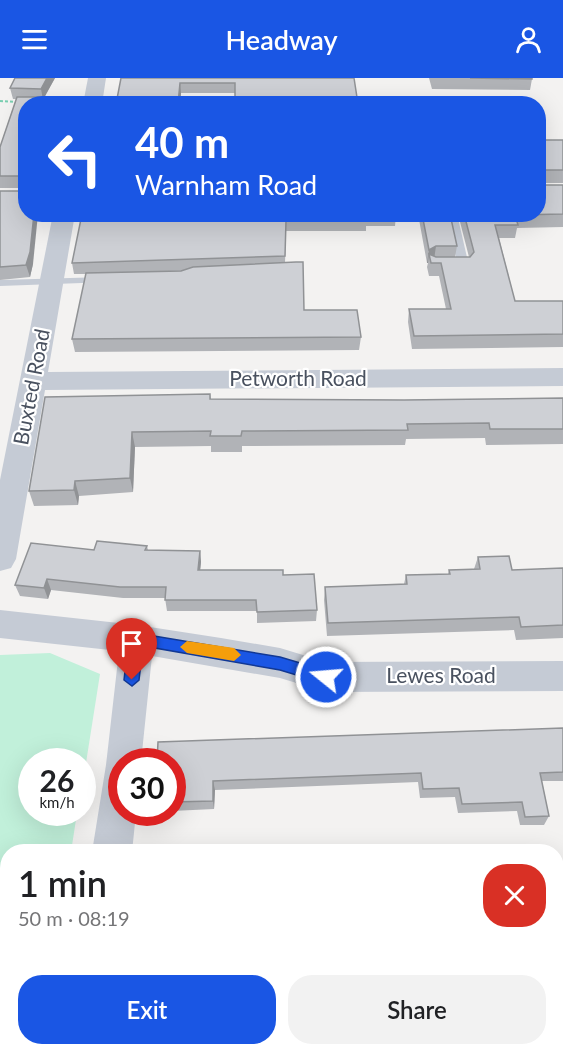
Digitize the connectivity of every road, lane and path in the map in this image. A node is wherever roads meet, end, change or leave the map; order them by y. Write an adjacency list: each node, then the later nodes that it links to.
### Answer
1 (97, 78): 2 (street)
2 (93, 96)
3 (0, 101): 4 (path)
4 (18, 102)
5 (63, 222): 9 (street, Buxted Road)
6 (454, 222): 7 (lane)
7 (444, 266)
8 (123, 280): 9 (lane)
9 (52, 282): 10 (lane); 12 (street, Buxted Road)
10 (0, 284)
11 (563, 377): 12 (street, Petworth Road)
12 (33, 381): 13 (street, Buxted Road)
13 (0, 559)
14 (0, 624): 15 (street, Lewes Road)
15 (136, 639): 16 (street, Lewes Road); 17 (street)
16 (563, 676)
17 (124, 748)
18 (115, 826): 19 (street)
19 (113, 844)

